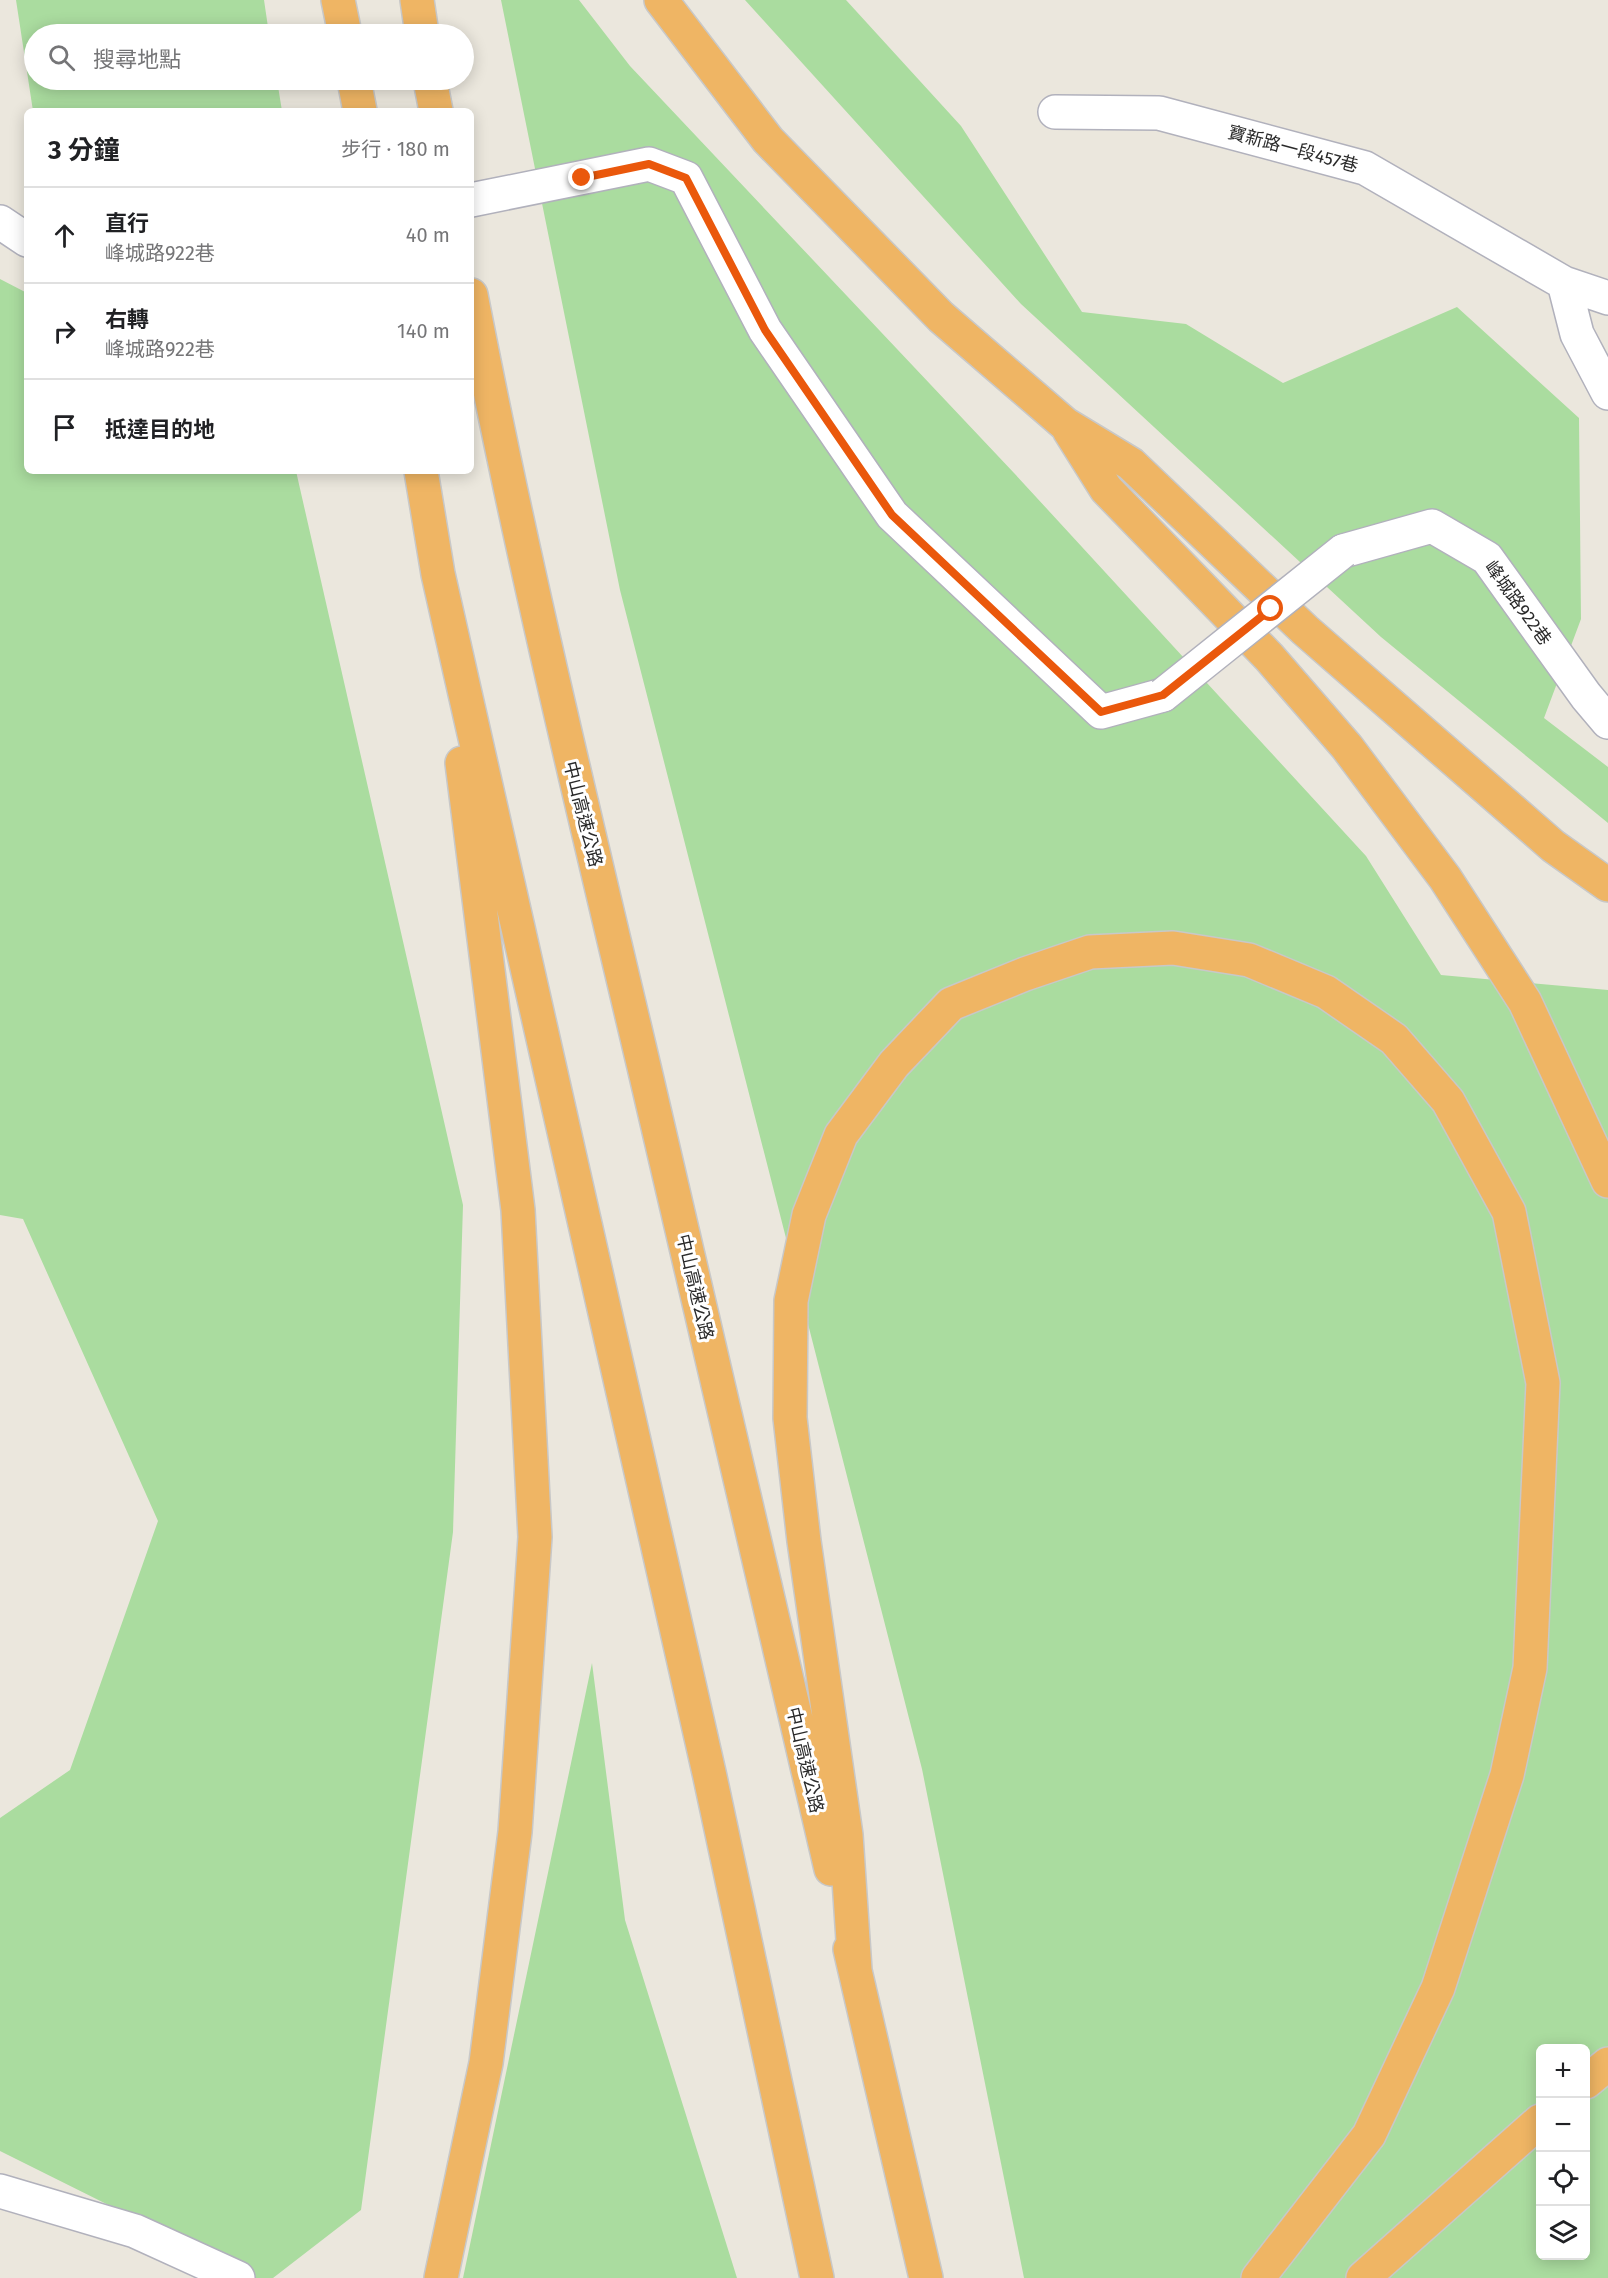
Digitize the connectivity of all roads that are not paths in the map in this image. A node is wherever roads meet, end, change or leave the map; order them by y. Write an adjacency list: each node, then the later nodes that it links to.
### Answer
1 (338, 0): 4 (highway)
2 (417, 0): 5 (highway)
3 (662, 0): 18 (highway)
4 (343, 24)
5 (421, 24)
6 (356, 90): 8 (highway)
7 (432, 90): 9 (highway)
8 (359, 108)
9 (435, 108)
10 (1055, 112): 14 (lane, 寶新路一段457巷)
11 (474, 199): 21 (lane, 峰城路922巷, bridge)
12 (0, 222): 13 (lane)
13 (24, 238)
14 (1564, 283): 15 (lane, 寶新路一段457巷); 17 (lane)
15 (1608, 298)
16 (474, 311): 24 (highway, 中山高速公路)
17 (1608, 393)
18 (1065, 424): 22 (highway); 23 (highway)
19 (421, 474): 20 (highway)
20 (438, 574): 31 (highway); 32 (highway)
21 (1608, 722)
22 (1608, 885)
23 (1608, 1181)
24 (855, 1970): 33 (highway, 中山高速公路); 34 (highway)
25 (1608, 2064): 26 (highway)
26 (1590, 2079)
27 (1536, 2125): 29 (highway)
28 (0, 2192): 30 (lane)
29 (1373, 2268)
30 (238, 2278)
31 (441, 2278)
32 (816, 2278)
33 (926, 2278)
34 (1258, 2278)

